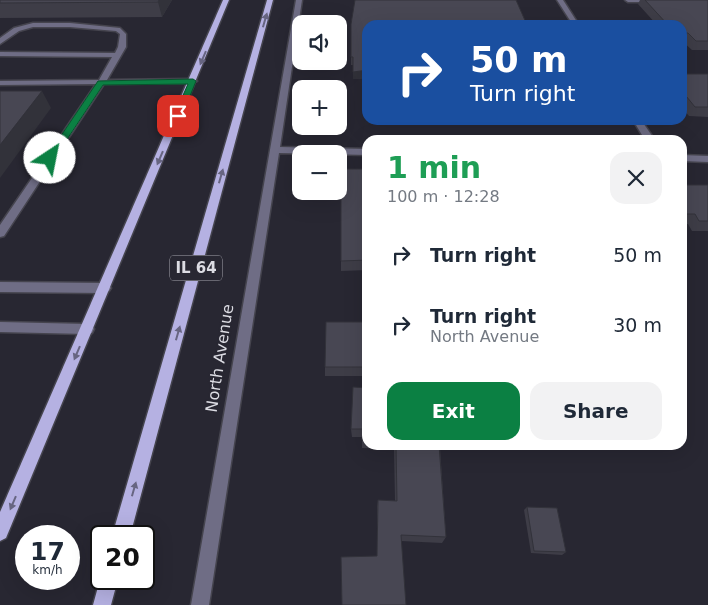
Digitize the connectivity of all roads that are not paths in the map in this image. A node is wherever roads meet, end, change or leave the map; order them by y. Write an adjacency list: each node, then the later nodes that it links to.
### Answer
1 (226, 0): 11 (main road, one-way to 11)
2 (270, 0): 23 (main road, IL 64, one-way to 2)
3 (299, 0): 14 (street, North Avenue)
4 (560, 0): 7 (street)
5 (628, 0): 6 (street)
6 (663, 0)
7 (573, 20)
8 (0, 42): 10 (street)
9 (0, 54): 10 (street)
10 (117, 55): 12 (street)
11 (193, 81): 12 (street); 20 (main road, one-way to 20)
12 (101, 82): 13 (street); 18 (street)
13 (0, 83)
14 (273, 150): 15 (street); 27 (street, North Avenue)
15 (362, 152)
16 (687, 158): 17 (street)
17 (708, 159)
18 (0, 233)
19 (0, 287): 20 (street)
20 (104, 288): 22 (main road)
21 (0, 327): 22 (street)
22 (87, 329): 24 (main road, one-way to 24)
23 (124, 525)
24 (0, 532)
25 (106, 590): 26 (main road)
26 (102, 605)
27 (200, 605)

